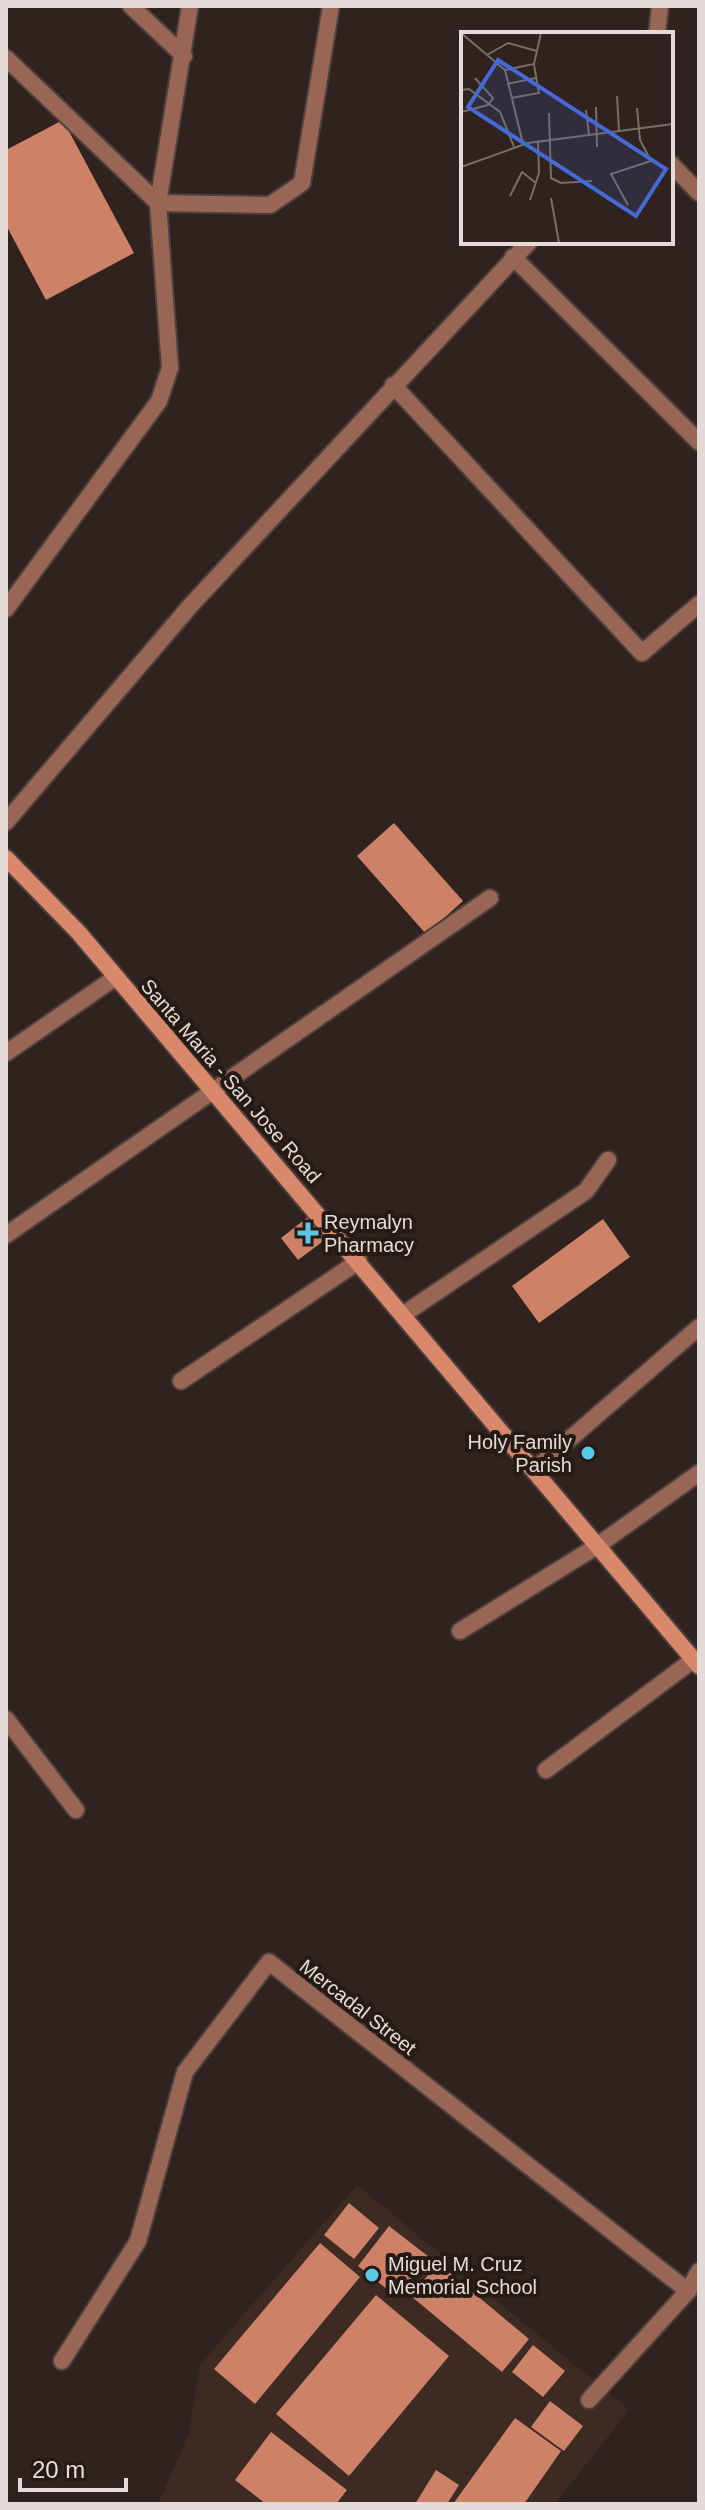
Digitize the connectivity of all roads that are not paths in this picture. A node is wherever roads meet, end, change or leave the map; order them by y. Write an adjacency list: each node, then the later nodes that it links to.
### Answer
1 (131, 6): 6 (street)
2 (190, 6): 6 (street)
3 (331, 6): 10 (street)
4 (660, 6): 5 (street)
5 (657, 32)
6 (184, 56): 10 (street)
7 (6, 58): 10 (street)
8 (673, 166): 9 (street)
9 (699, 193)
10 (158, 203): 16 (street)
11 (527, 244): 12 (street)
12 (513, 257): 13 (street); 14 (street)
13 (393, 385): 15 (street); 17 (street)
14 (699, 442)
15 (699, 604)
16 (6, 609)
17 (6, 822)
18 (6, 858): 20 (main road, Santa Maria - San Jose Road)
19 (490, 898): 22 (street)
20 (116, 977): 21 (street); 22 (main road, Santa Maria - San Jose Road)
21 (6, 1053)
22 (214, 1092): 24 (street); 25 (main road, Santa Maria - San Jose Road)
23 (608, 1160): 26 (street)
24 (6, 1235)
25 (359, 1261): 26 (main road, Santa Maria - San Jose Road); 28 (street)
26 (404, 1314): 29 (main road, Santa Maria - San Jose Road)
27 (699, 1327): 29 (street)
28 (181, 1381)
29 (534, 1470): 31 (main road, Santa Maria - San Jose Road)
30 (699, 1473): 31 (street)
31 (597, 1546): 32 (street); 33 (main road, Santa Maria - San Jose Road)
32 (460, 1631)
33 (696, 1663): 35 (street)
34 (6, 1719): 36 (street)
35 (546, 1770)
36 (76, 1810)
37 (699, 2271): 38 (street)
38 (688, 2291): 39 (street, Mercadal Street); 40 (street)
39 (62, 2361)
40 (589, 2400)

